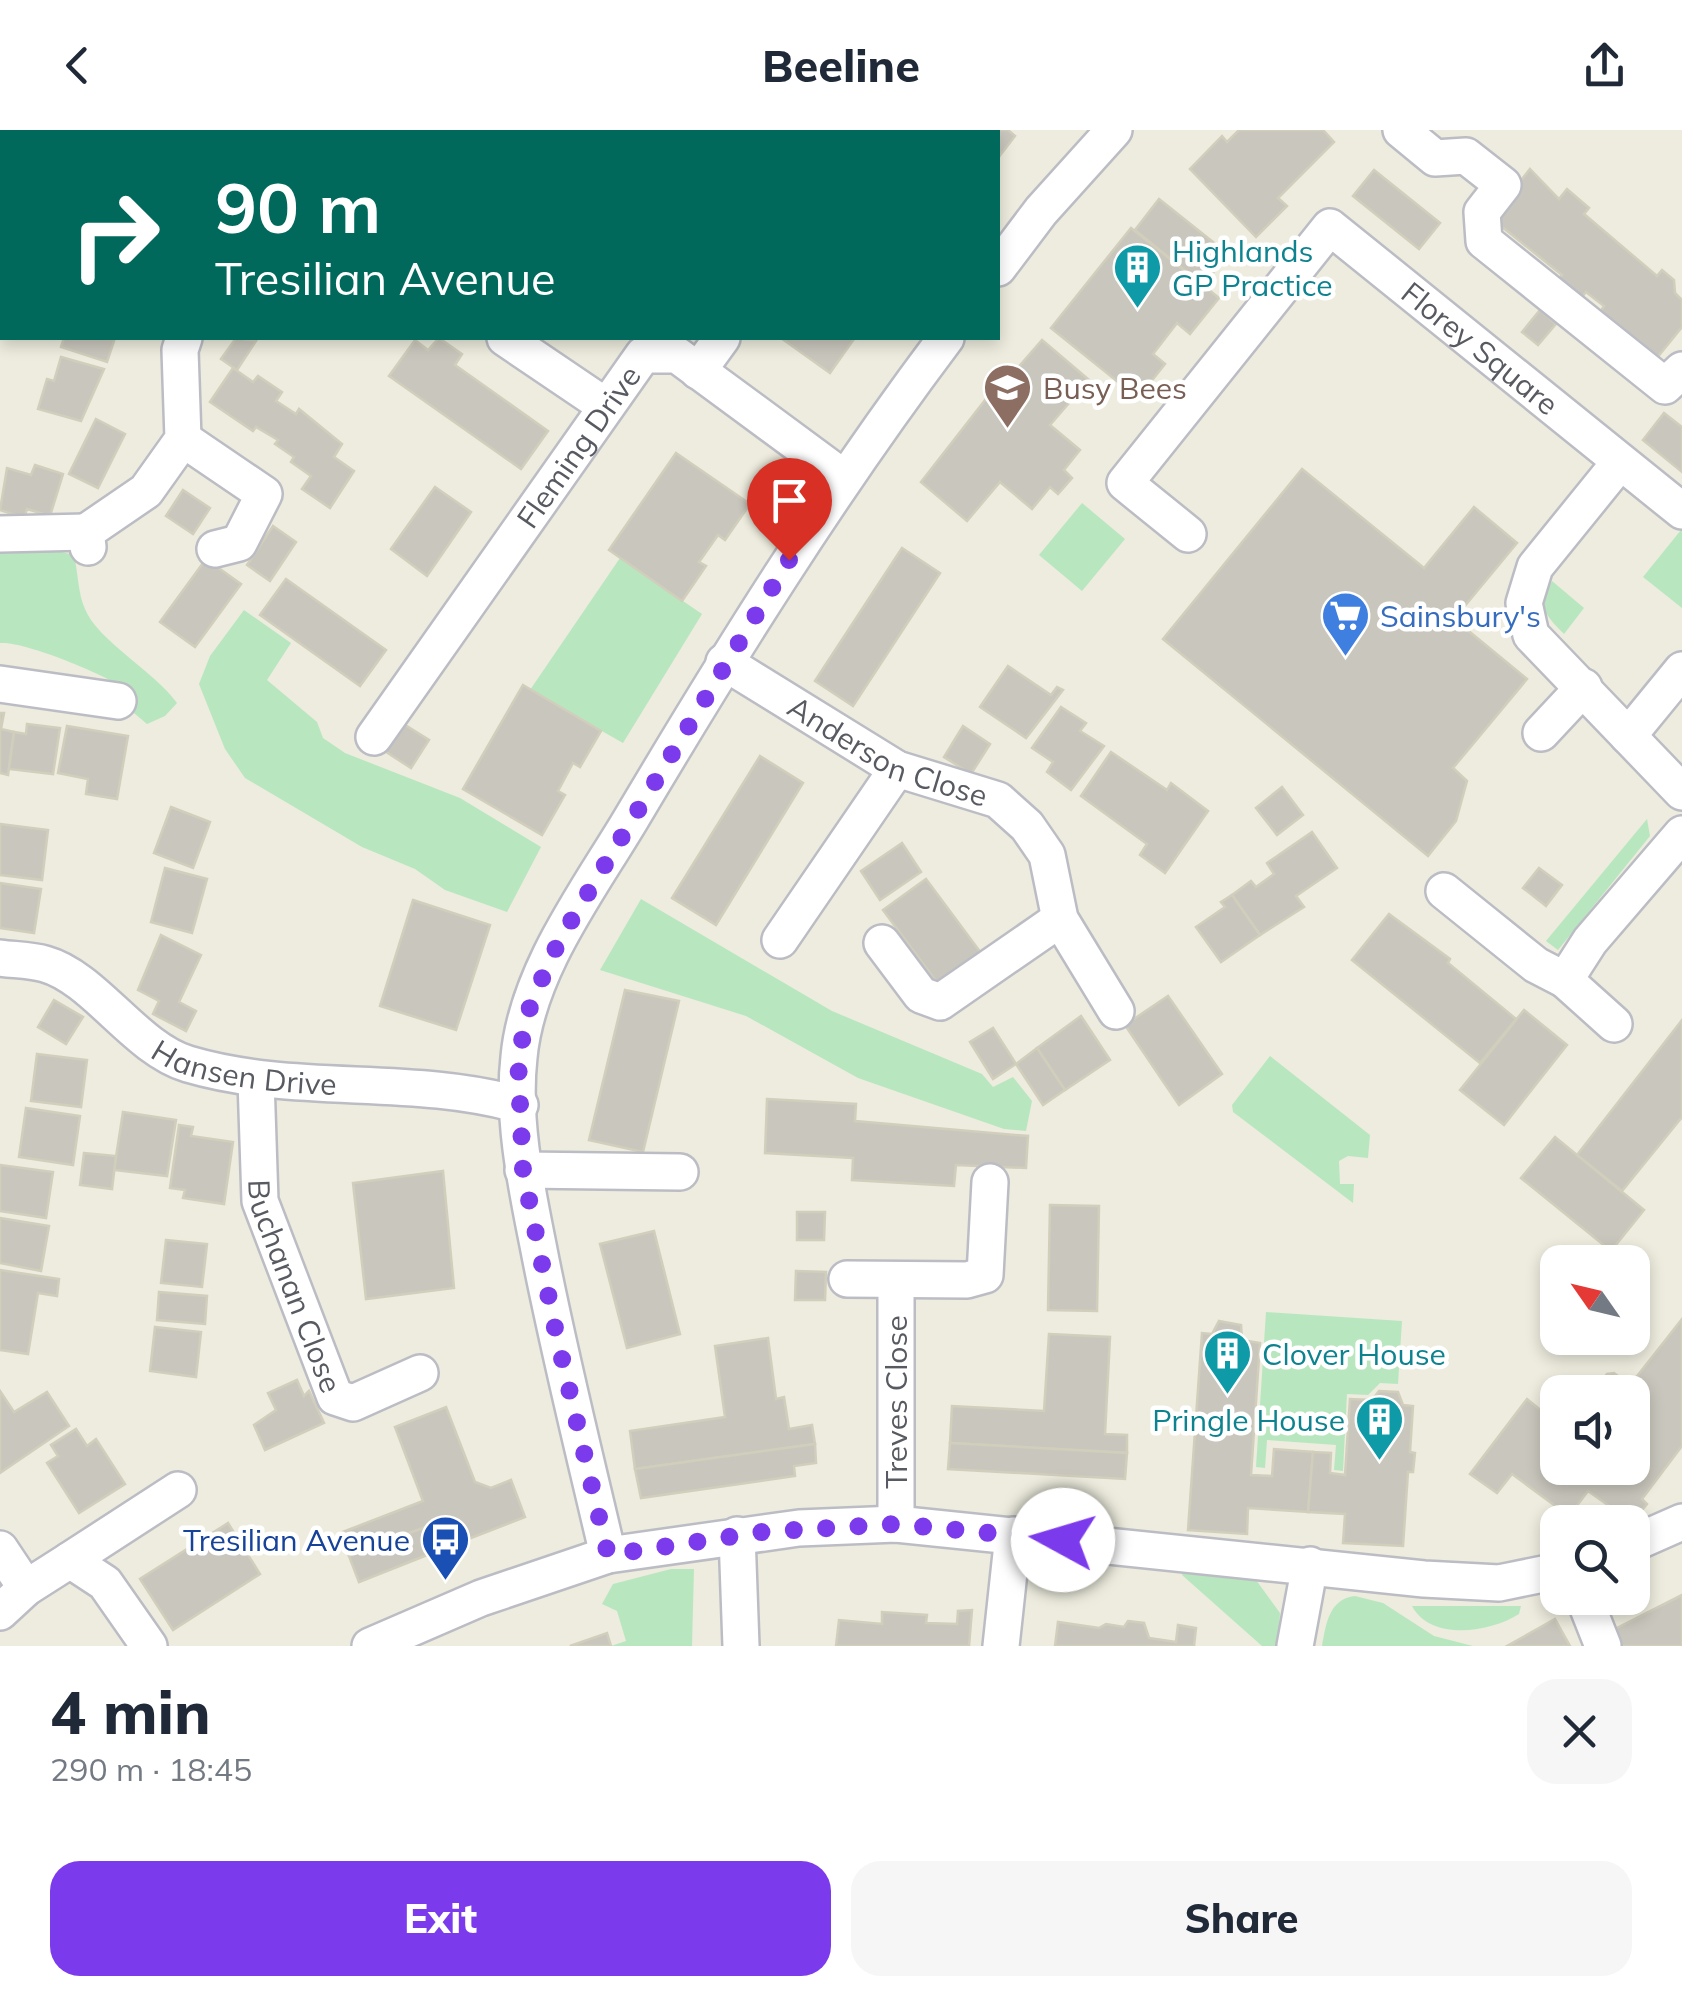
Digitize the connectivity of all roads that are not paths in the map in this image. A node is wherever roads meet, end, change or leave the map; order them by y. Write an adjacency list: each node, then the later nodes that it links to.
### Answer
1 (1114, 130): 3 (street)
2 (1401, 130): 9 (street)
3 (1000, 265)
4 (183, 340): 11 (street)
5 (508, 340): 10 (street)
6 (720, 340): 8 (street)
7 (945, 340): 13 (street)
8 (698, 370): 10 (street, Fleming Drive); 13 (street, Fleming Drive)
9 (1682, 370)
10 (604, 406): 25 (street, Fleming Drive)
11 (182, 439): 15 (street); 17 (street)
12 (1620, 462): 14 (street); 16 (street, Florey Square); 21 (street)
13 (844, 478): 18 (street)
14 (1682, 511)
15 (0, 534)
16 (1188, 534)
17 (215, 548)
18 (724, 662): 26 (street, Anderson Close); 38 (street)
19 (1682, 670): 24 (street)
20 (0, 684): 22 (street)
21 (1584, 687): 23 (street); 24 (street)
22 (118, 701)
23 (1541, 733)
24 (1628, 736): 27 (street)
25 (374, 738)
26 (897, 769): 30 (street, Anderson Close); 31 (street)
27 (1682, 792)
28 (1682, 834): 34 (street)
29 (1444, 891): 34 (street)
30 (1060, 919): 32 (street); 35 (street, Anderson Close)
31 (780, 940)
32 (882, 943)
33 (0, 958): 37 (street, Hansen Drive)
34 (1565, 980): 36 (street)
35 (1116, 1012)
36 (1614, 1024)
37 (256, 1080): 38 (street, Hansen Drive); 44 (street, Buchanan Close)
38 (520, 1105): 39 (street)
39 (523, 1170): 40 (street); 52 (street)
40 (680, 1172)
41 (990, 1182): 43 (street)
42 (847, 1279): 43 (street)
43 (896, 1281): 47 (street, Treves Close)
44 (420, 1373)
45 (178, 1490): 53 (street)
46 (1682, 1522): 50 (street)
47 (896, 1524): 48 (street); 49 (street)
48 (737, 1535): 52 (street); 60 (street)
49 (1013, 1536): 54 (street); 61 (street)
50 (1650, 1536)
51 (0, 1549): 56 (street)
52 (608, 1555): 58 (street)
53 (70, 1560): 56 (street); 59 (street)
54 (1310, 1565): 55 (street); 62 (street)
55 (1540, 1575)
56 (13, 1600)
57 (1591, 1615): 63 (street)
58 (383, 1643)
59 (148, 1646)
60 (741, 1646)
61 (1001, 1646)
62 (1295, 1646)
63 (1603, 1646)

